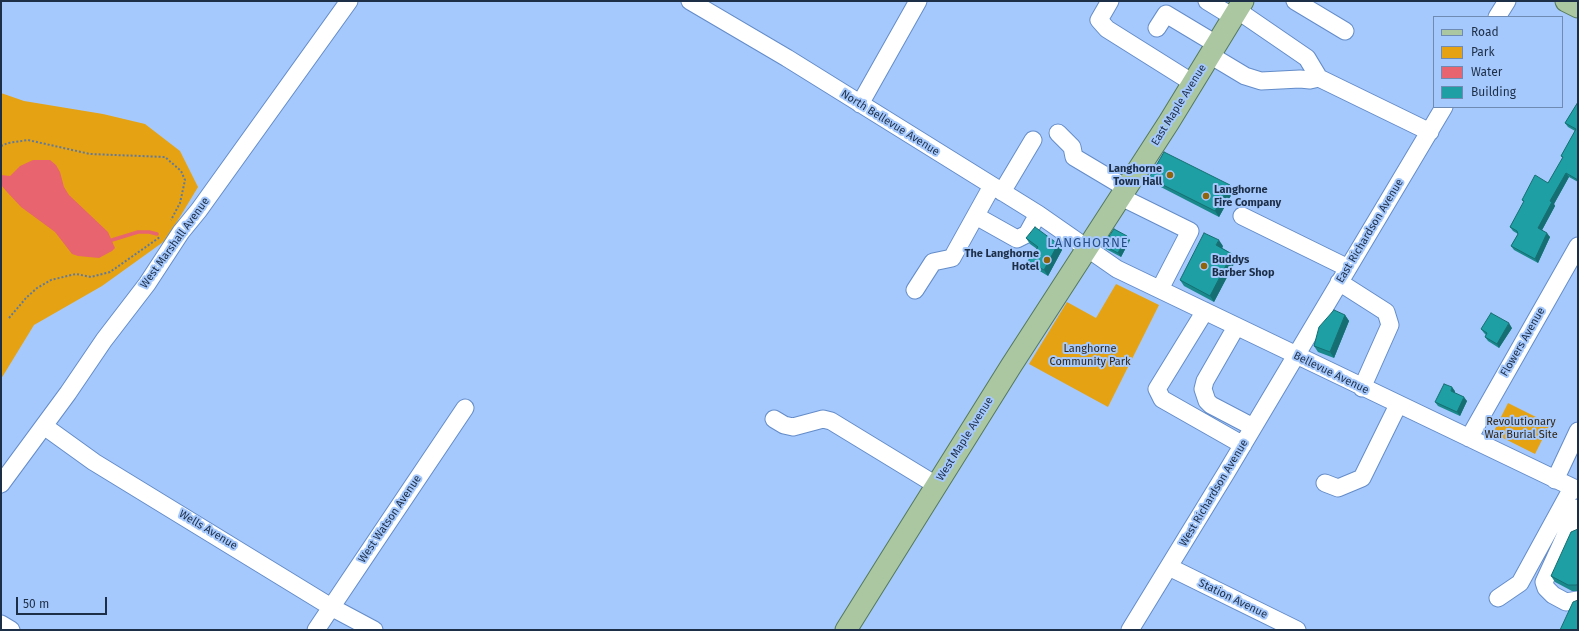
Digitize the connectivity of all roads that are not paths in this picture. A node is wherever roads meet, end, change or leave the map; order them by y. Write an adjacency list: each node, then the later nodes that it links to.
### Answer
1 (349, 1): 40 (street, West Marshall Avenue)
2 (690, 1): 9 (street, North Bellevue Avenue)
3 (918, 1): 18 (street)
4 (1110, 1): 17 (street)
5 (1207, 1): 11 (street)
6 (1295, 1): 14 (street)
7 (1507, 1): 12 (street)
8 (1566, 1): 10 (main road)
9 (709, 6): 18 (street, North Bellevue Avenue)
10 (1578, 7)
11 (1238, 9): 15 (main road, East Maple Avenue); 16 (street)
12 (1498, 16)
13 (1157, 28): 15 (street)
14 (1345, 31)
15 (1213, 50): 16 (street); 17 (main road, East Maple Avenue)
16 (1319, 78): 20 (street)
17 (1192, 83): 24 (main road, East Maple Avenue)
18 (860, 104): 23 (street, North Bellevue Avenue)
19 (1443, 108): 20 (street, East Richardson Avenue)
20 (1430, 132): 30 (street, East Richardson Avenue)
21 (1058, 133): 24 (street)
22 (1033, 140): 23 (street)
23 (997, 189): 25 (street, North Bellevue Avenue); 26 (street)
24 (1124, 193): 29 (main road, East Maple Avenue); 32 (street)
25 (1038, 214): 26 (street); 29 (street, North Bellevue Avenue)
26 (976, 216): 31 (street)
27 (1242, 216): 30 (street)
28 (1578, 246): 43 (street, Flowers Avenue)
29 (1087, 249): 32 (street, Bellevue Avenue); 48 (main road, West Maple Avenue)
30 (1343, 275): 35 (street, East Richardson Avenue); 36 (street)
31 (915, 290)
32 (1160, 290): 33 (street, Bellevue Avenue)
33 (1205, 311): 34 (street, Bellevue Avenue); 44 (street)
34 (1236, 326): 35 (street, Bellevue Avenue); 41 (street)
35 (1296, 356): 36 (street, Bellevue Avenue); 41 (street, West Richardson Avenue)
36 (1362, 388): 37 (street, Bellevue Avenue)
37 (1398, 405): 43 (street, Bellevue Avenue); 46 (street)
38 (465, 408): 54 (street, West Watson Avenue)
39 (774, 419): 48 (street)
40 (44, 426): 47 (street, West Marshall Avenue); 54 (street, Wells Avenue)
41 (1253, 427): 44 (street, West Richardson Avenue)
42 (1578, 431): 45 (street)
43 (1469, 438): 45 (street, Bellevue Avenue)
44 (1243, 445): 51 (street, West Richardson Avenue)
45 (1555, 480): 49 (street, Bellevue Avenue)
46 (1326, 483)
47 (1, 484)
48 (936, 485): 59 (main road, West Maple Avenue)
49 (1575, 489): 52 (street)
50 (1578, 508): 53 (street)
51 (1169, 567): 60 (street, West Richardson Avenue); 61 (street, Station Avenue)
52 (1498, 598)
53 (1578, 600)
54 (331, 607): 57 (street, West Watson Avenue); 58 (street, Wells Avenue)
55 (1, 624): 56 (street)
56 (11, 630)
57 (316, 630)
58 (374, 630)
59 (846, 630)
60 (1130, 630)
61 (1297, 630)

